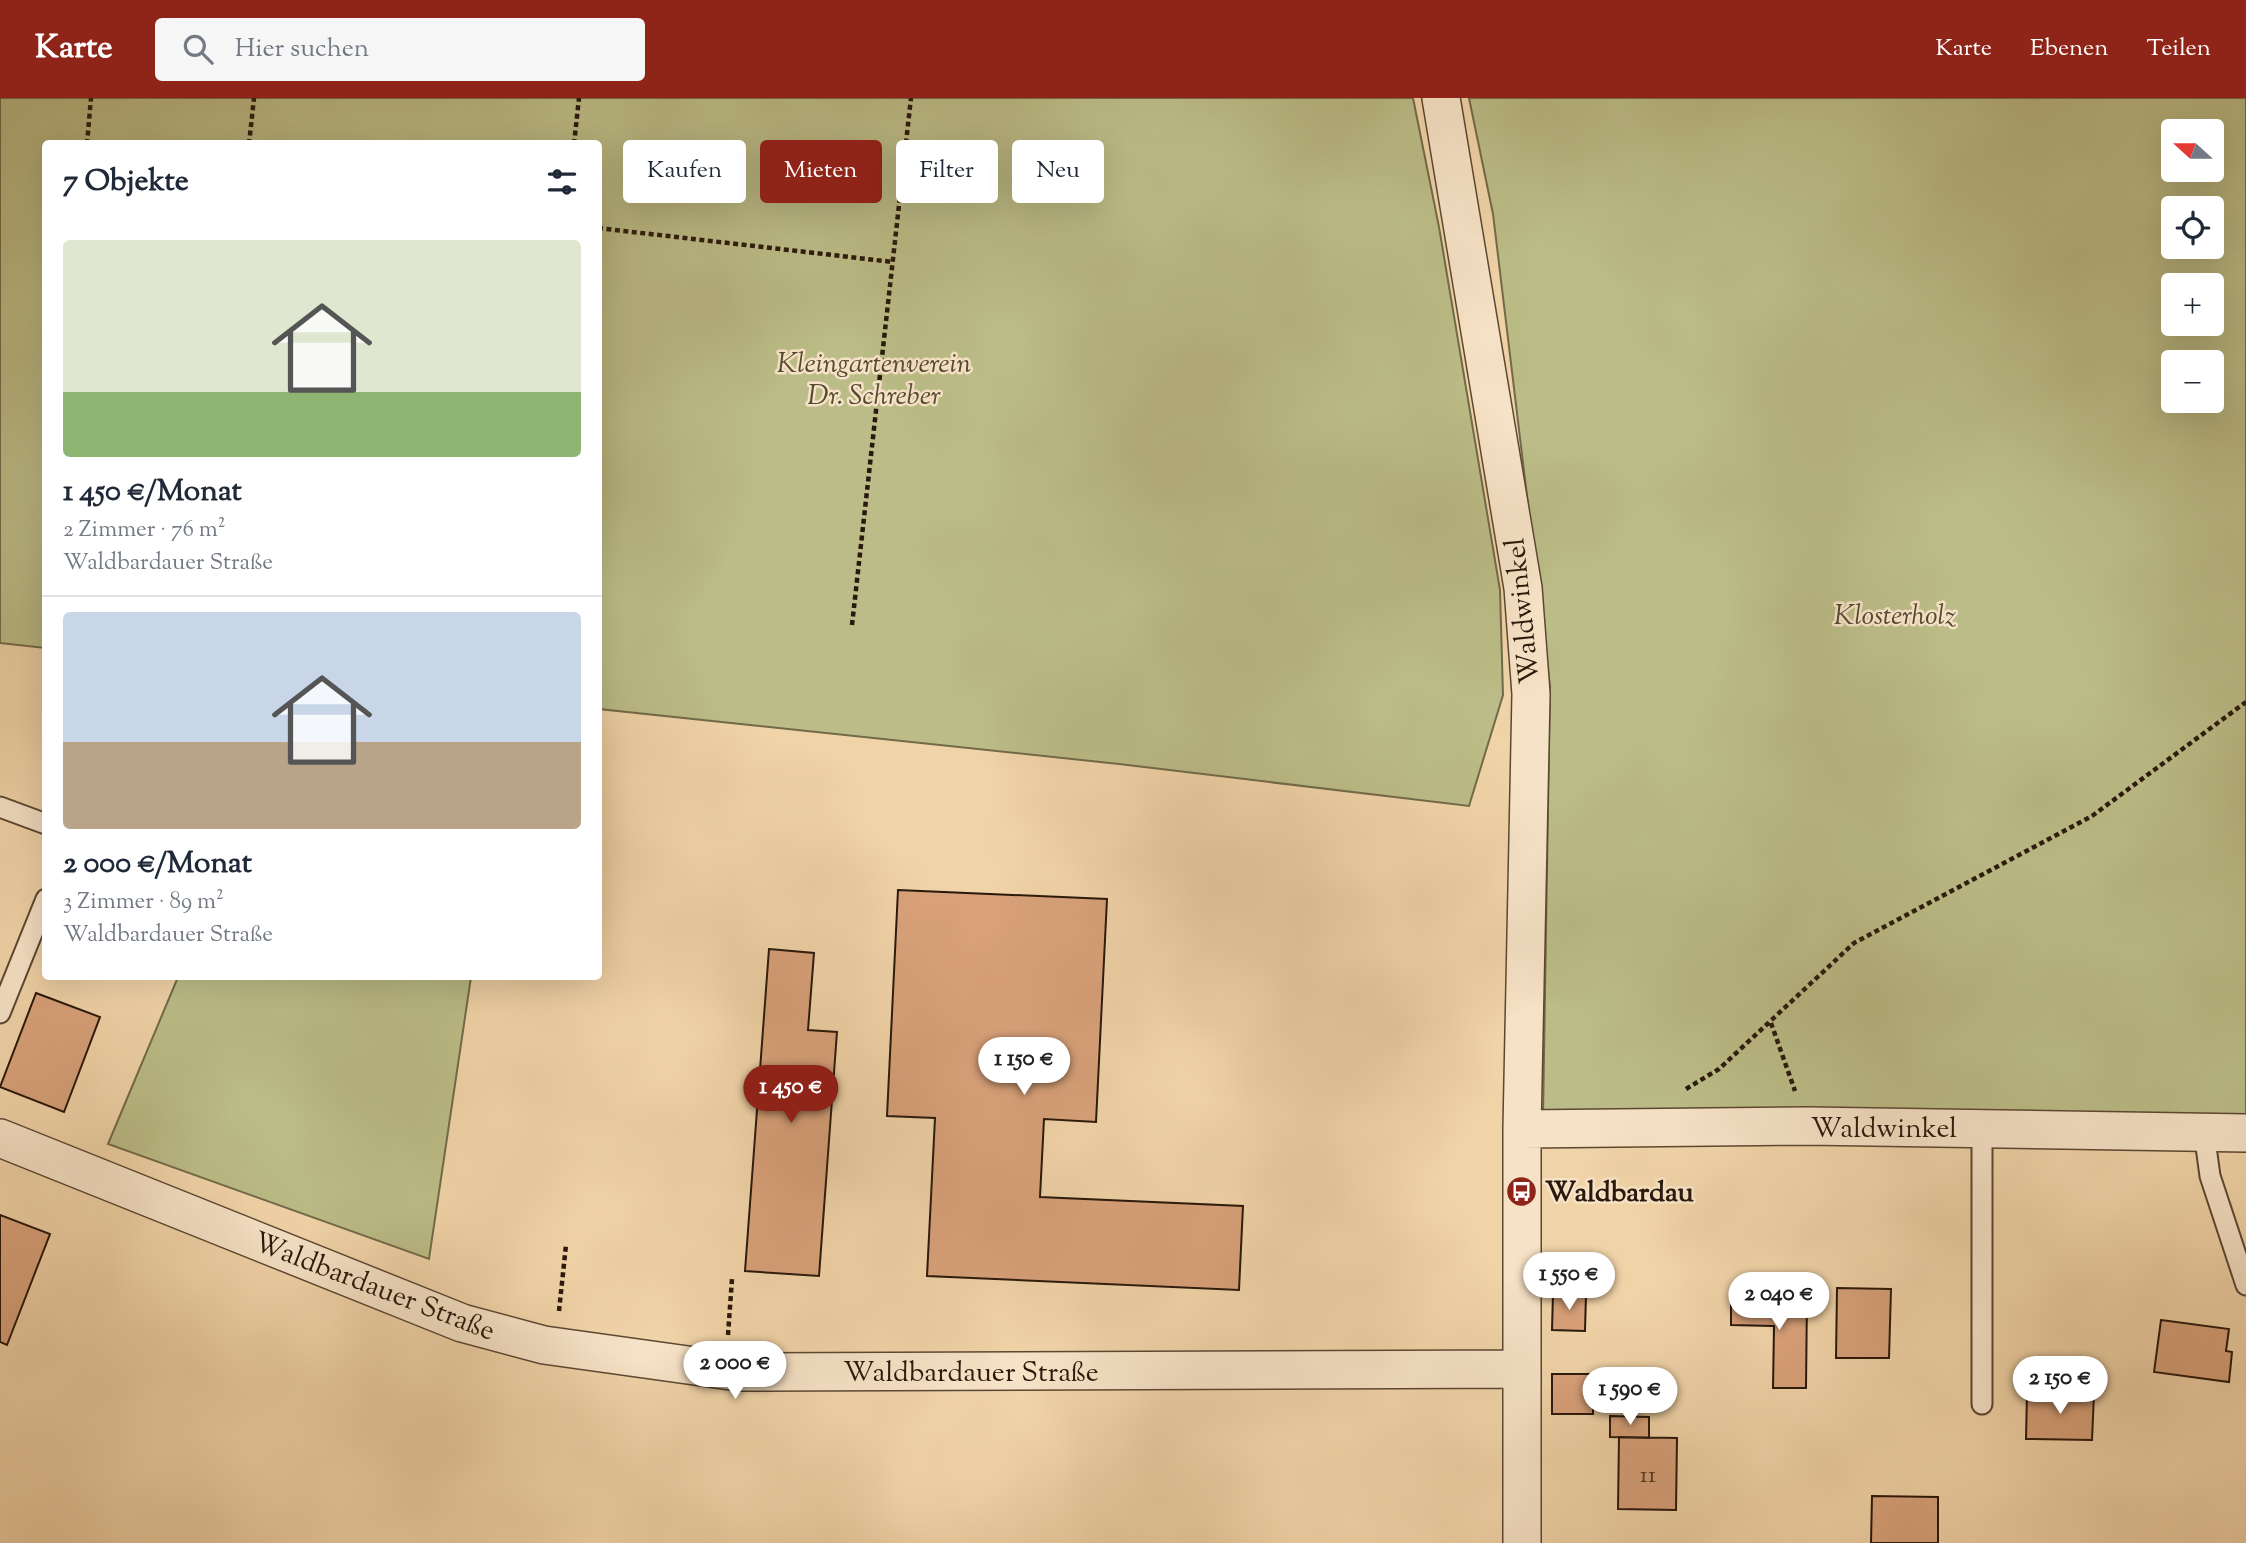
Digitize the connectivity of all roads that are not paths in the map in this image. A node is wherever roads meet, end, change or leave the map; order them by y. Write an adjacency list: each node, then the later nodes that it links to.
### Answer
1 (1441, 98): 7 (street, Waldwinkel)
2 (0, 807): 3 (lane)
3 (42, 823)
4 (42, 909): 5 (lane)
5 (0, 1013)
6 (1982, 1128): 7 (street, Waldwinkel); 8 (street, Waldwinkel); 13 (lane)
7 (1521, 1129): 12 (street, Waldwinkel)
8 (2204, 1132): 9 (street, Waldwinkel); 11 (lane)
9 (2246, 1133)
10 (0, 1138): 12 (street, Waldbardauer Straße)
11 (2246, 1285)
12 (1521, 1369): 14 (street, Waldwinkel)
13 (1982, 1404)
14 (1522, 1543)

